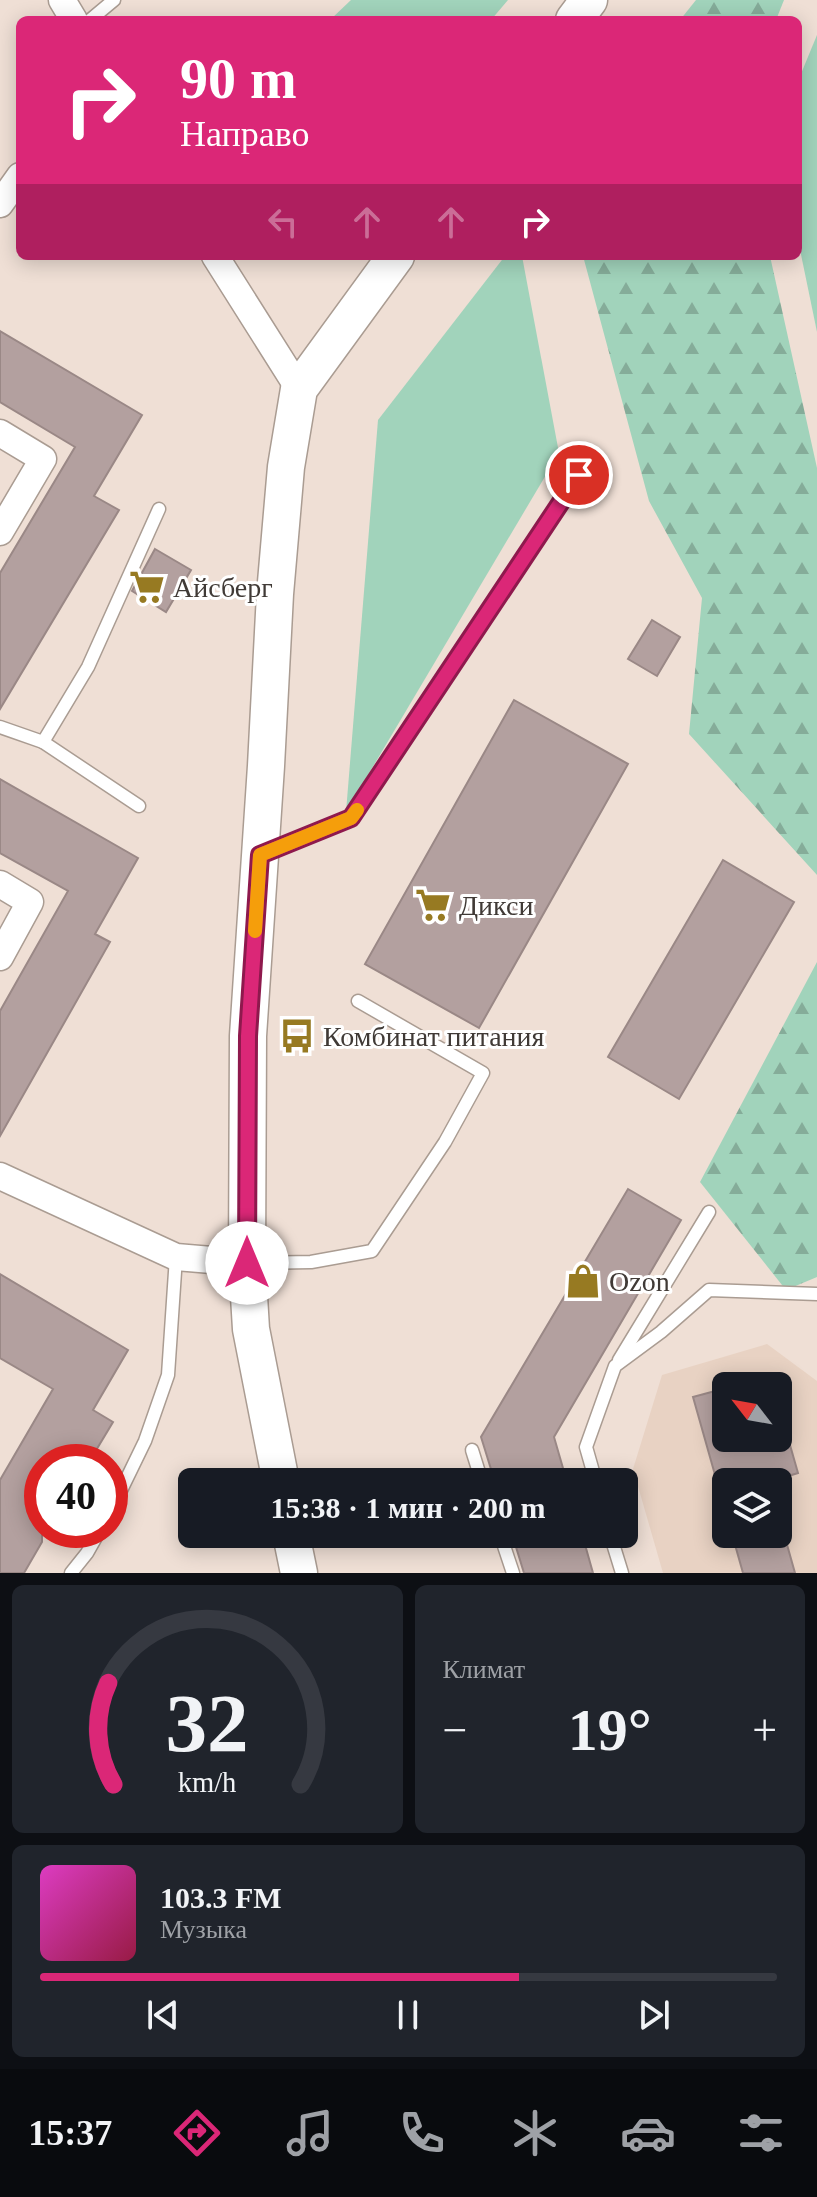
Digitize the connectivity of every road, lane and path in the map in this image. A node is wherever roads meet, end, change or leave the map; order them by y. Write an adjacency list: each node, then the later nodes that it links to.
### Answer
1 (114, 0): 2 (lane)
2 (95, 16)
3 (16, 182): 4 (street)
4 (0, 204)
5 (218, 260): 7 (street)
6 (393, 260): 7 (street)
7 (299, 389): 15 (street)
8 (0, 433): 11 (street)
9 (579, 475): 15 (lane)
10 (159, 509): 13 (lane)
11 (0, 532)
12 (0, 727): 13 (lane)
13 (43, 742): 14 (lane)
14 (139, 806)
15 (260, 855): 22 (street)
16 (0, 884): 17 (street)
17 (0, 957)
18 (358, 1001): 22 (lane)
19 (0, 1176): 21 (street)
20 (709, 1212): 24 (lane)
21 (176, 1257): 22 (street); 29 (lane)
22 (247, 1263): 26 (street)
23 (817, 1294): 24 (lane)
24 (615, 1366): 28 (lane)
25 (472, 1450): 27 (lane)
26 (278, 1468)
27 (478, 1468)
28 (592, 1468)
29 (128, 1476)
30 (90, 1548): 34 (lane)
31 (294, 1548): 35 (street)
32 (505, 1548): 36 (lane)
33 (614, 1548): 37 (lane)
34 (71, 1573)
35 (299, 1573)
36 (513, 1573)
37 (622, 1573)

